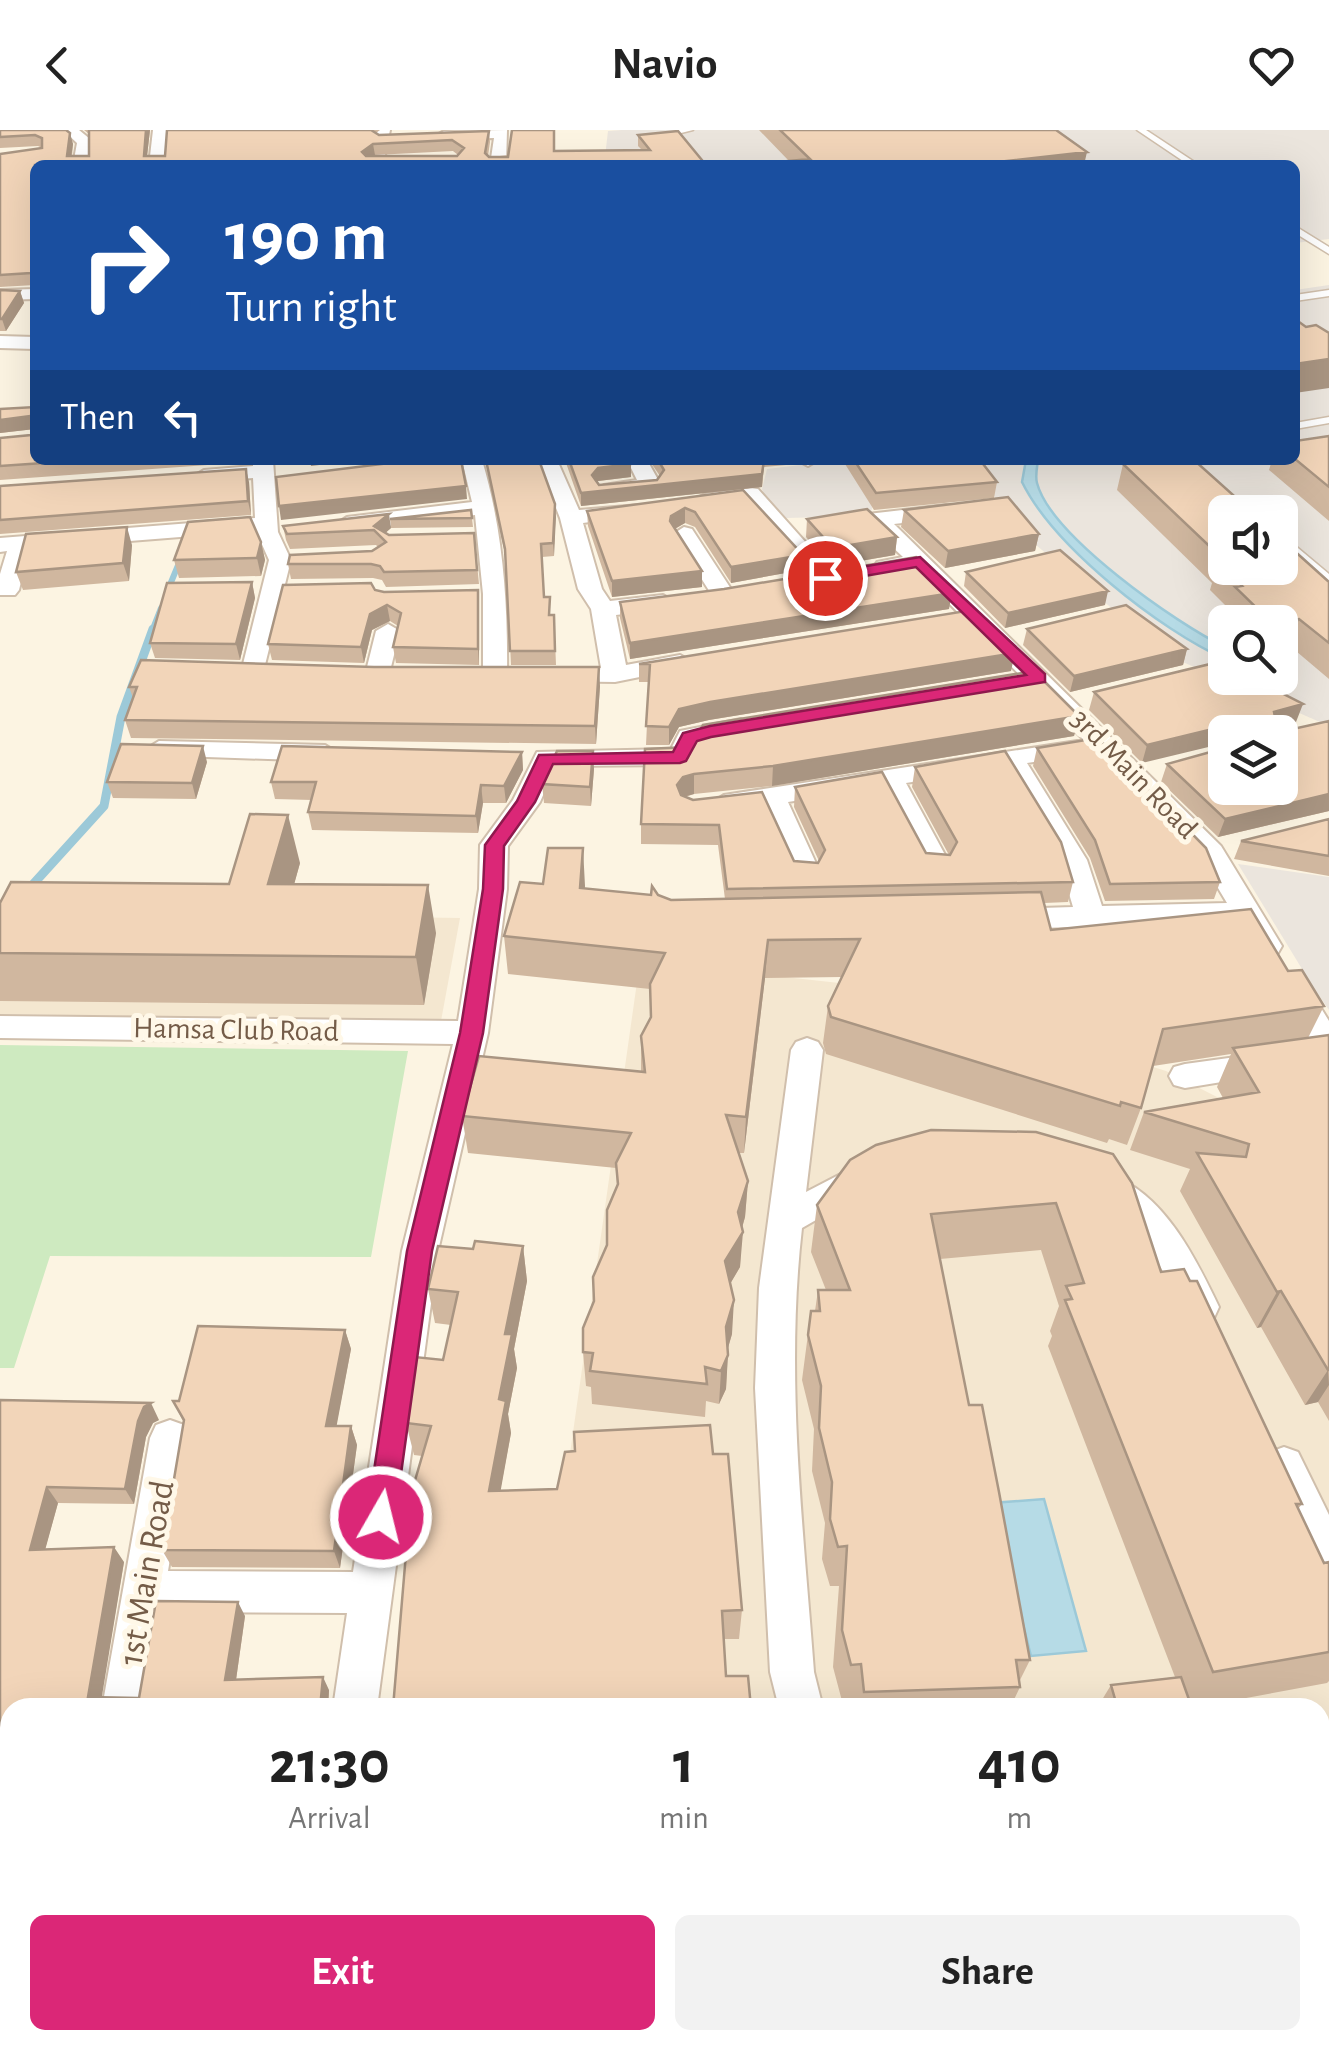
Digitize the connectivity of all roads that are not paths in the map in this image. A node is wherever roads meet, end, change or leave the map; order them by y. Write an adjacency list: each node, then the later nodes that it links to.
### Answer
1 (70, 130): 10 (street)
2 (160, 130): 11 (street)
3 (689, 130): 5 (lane)
4 (1141, 130): 14 (lane)
5 (681, 131)
6 (521, 132): 7 (street)
7 (502, 133): 9 (street); 13 (street)
8 (387, 135): 12 (street)
9 (432, 136)
10 (81, 160)
11 (157, 160)
12 (377, 160)
13 (499, 160)
14 (1187, 160)
15 (1300, 233): 16 (lane)
16 (1329, 252)
17 (1329, 293): 20 (lane)
18 (30, 294): 19 (street)
19 (0, 295)
20 (1300, 297)
21 (0, 342): 22 (street)
22 (30, 342)
23 (1329, 420): 24 (lane)
24 (1300, 425)
25 (474, 465): 32 (street)
26 (551, 465): 30 (street)
27 (640, 465): 30 (street)
28 (269, 473): 29 (street); 36 (street)
29 (188, 477)
30 (578, 500): 33 (street); 49 (street)
31 (690, 502): 42 (street)
32 (487, 507): 35 (street); 57 (street)
33 (650, 507)
34 (975, 508): 40 (street, 3rd Main Road)
35 (324, 526)
36 (273, 528): 38 (street); 56 (street)
37 (684, 534): 48 (street)
38 (10, 544): 47 (street)
39 (1298, 553): 44 (lane)
40 (920, 561): 42 (street); 43 (street, 3rd Main Road)
41 (975, 573): 43 (street)
42 (844, 574): 45 (street)
43 (940, 580): 50 (street, 3rd Main Road)
44 (1329, 580)
45 (791, 583)
46 (757, 589): 48 (street)
47 (7, 590)
48 (723, 595): 49 (street)
49 (603, 609): 57 (street)
50 (976, 616): 51 (street); 54 (street, 3rd Main Road)
51 (936, 622)
52 (388, 630): 58 (street)
53 (1037, 632): 54 (street)
54 (1000, 640): 59 (street, 3rd Main Road)
55 (700, 659): 57 (street)
56 (253, 672)
57 (624, 672)
58 (378, 675)
59 (1039, 678): 60 (street); 62 (street, 3rd Main Road)
60 (1000, 684)
61 (768, 722): 79 (street)
62 (1104, 742): 65 (street); 67 (street, 3rd Main Road)
63 (124, 748): 64 (street)
64 (354, 754)
65 (1012, 760): 68 (street); 76 (street)
66 (1172, 767): 67 (street)
67 (1138, 776): 72 (street, 3rd Main Road)
68 (890, 779): 69 (street); 73 (street)
69 (772, 798): 70 (street); 74 (street)
70 (694, 807)
71 (1244, 844): 72 (street)
72 (1210, 852): 75 (street, 3rd Main Road)
73 (936, 864)
74 (806, 872)
75 (1246, 912): 76 (street); 80 (street, 3rd Main Road)
76 (1091, 917): 77 (street)
77 (973, 919)
78 (0, 1027): 79 (street, Hamsa Club Road)
79 (472, 1033): 92 (street)
80 (1329, 1047)
81 (807, 1050): 86 (street)
82 (1329, 1056): 83 (street)
83 (1184, 1076)
84 (884, 1171): 86 (street)
85 (1076, 1180): 87 (street)
86 (788, 1219): 95 (street)
87 (1216, 1334)
88 (170, 1438): 91 (street, 1st Main Road)
89 (1271, 1438): 90 (street)
90 (1329, 1560)
91 (142, 1590): 92 (street); 93 (street, 1st Main Road)
92 (370, 1593): 94 (street)
93 (126, 1698)
94 (356, 1698)
95 (798, 1698)

